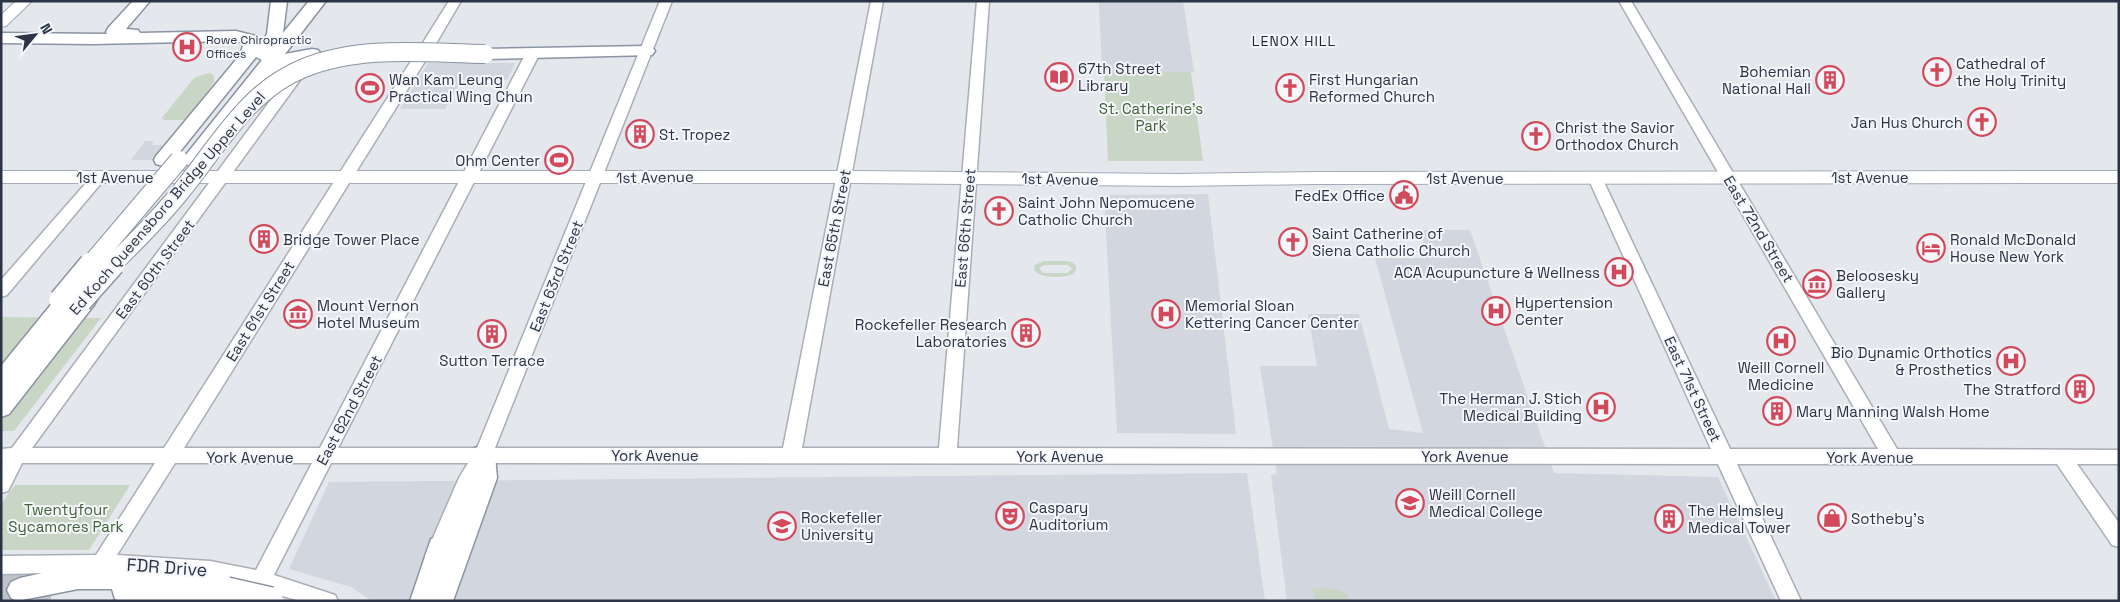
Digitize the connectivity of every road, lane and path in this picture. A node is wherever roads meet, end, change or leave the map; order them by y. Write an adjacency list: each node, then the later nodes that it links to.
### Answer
1 (25, 1): 11 (main road)
2 (142, 1): 13 (highway)
3 (279, 1): 19 (highway)
4 (318, 1): 14 (highway)
5 (331, 1): 14 (highway)
6 (455, 1): 22 (main road, East 61st Street)
7 (666, 1): 15 (main road, East 63rd Street)
8 (877, 1): 23 (main road, East 65th Street)
9 (983, 1): 29 (main road, East 66th Street)
10 (1625, 1): 24 (main road, East 72nd Street)
11 (1, 23)
12 (1, 38): 13 (highway)
13 (166, 38): 33 (highway, Ed Koch Queensboro Bridge Upper Level, bridge)
14 (279, 48): 19 (highway)
15 (646, 51): 18 (highway, Ed Koch Queensboro Bridge Upper Level); 28 (main road, East 63rd Street)
16 (341, 53): 17 (main road)
17 (312, 54): 19 (highway); 21 (main road, East 60th Street)
18 (533, 54): 27 (main road, East 62nd Street); 34 (highway, Ed Koch Queensboro Bridge Upper Level, bridge)
19 (191, 160): 32 (highway, bridge); 35 (highway, bridge)
20 (1, 177): 26 (main road, 1st Avenue)
21 (223, 177): 22 (main road, 1st Avenue); 26 (main road, 1st Avenue); 37 (main road, East 60th Street)
22 (345, 177): 27 (main road, 1st Avenue); 40 (main road, East 61st Street)
23 (844, 177): 28 (main road, 1st Avenue); 29 (main road, 1st Avenue); 38 (main road, East 65th Street)
24 (1728, 177): 25 (main road, 1st Avenue); 30 (main road, 1st Avenue); 43 (main road, East 72nd Street)
25 (2119, 177)
26 (98, 178): 31 (main road)
27 (470, 178): 28 (main road, 1st Avenue); 41 (main road, East 62nd Street)
28 (595, 178): 36 (main road, East 63rd Street)
29 (969, 178): 30 (main road, 1st Avenue); 39 (main road, East 66th Street)
30 (1594, 178): 42 (main road, East 71st Street)
31 (1, 291)
32 (1, 374)
33 (1, 382)
34 (1, 400)
35 (1, 408)
36 (483, 455): 38 (main road, York Avenue); 41 (main road, York Avenue); 48 (main road, East 63rd Street); 58 (highway)
37 (9, 456): 40 (main road, York Avenue); 46 (main road, East 60th Street)
38 (791, 456): 39 (main road, York Avenue)
39 (947, 456): 42 (main road, York Avenue)
40 (169, 457): 41 (main road, York Avenue); 49 (main road, East 61st Street)
41 (324, 457): 53 (main road, East 62nd Street)
42 (1724, 457): 43 (main road, York Avenue); 59 (main road, East 71st Street)
43 (1892, 457): 44 (main road, York Avenue)
44 (2062, 457): 45 (main road, York Avenue); 47 (main road)
45 (2119, 457)
46 (1, 485)
47 (2119, 539)
48 (440, 547): 56 (main road); 57 (highway)
49 (101, 564): 50 (main road, FDR Drive); 51 (highway); 53 (main road, FDR Drive)
50 (1, 565)
51 (64, 570)
52 (11, 590): 54 (highway, FDR Drive)
53 (266, 595): 54 (highway, FDR Drive, bridge); 55 (main road, FDR Drive)
54 (211, 596)
55 (328, 601)
56 (413, 601)
57 (423, 601)
58 (440, 601)
59 (1791, 601)

